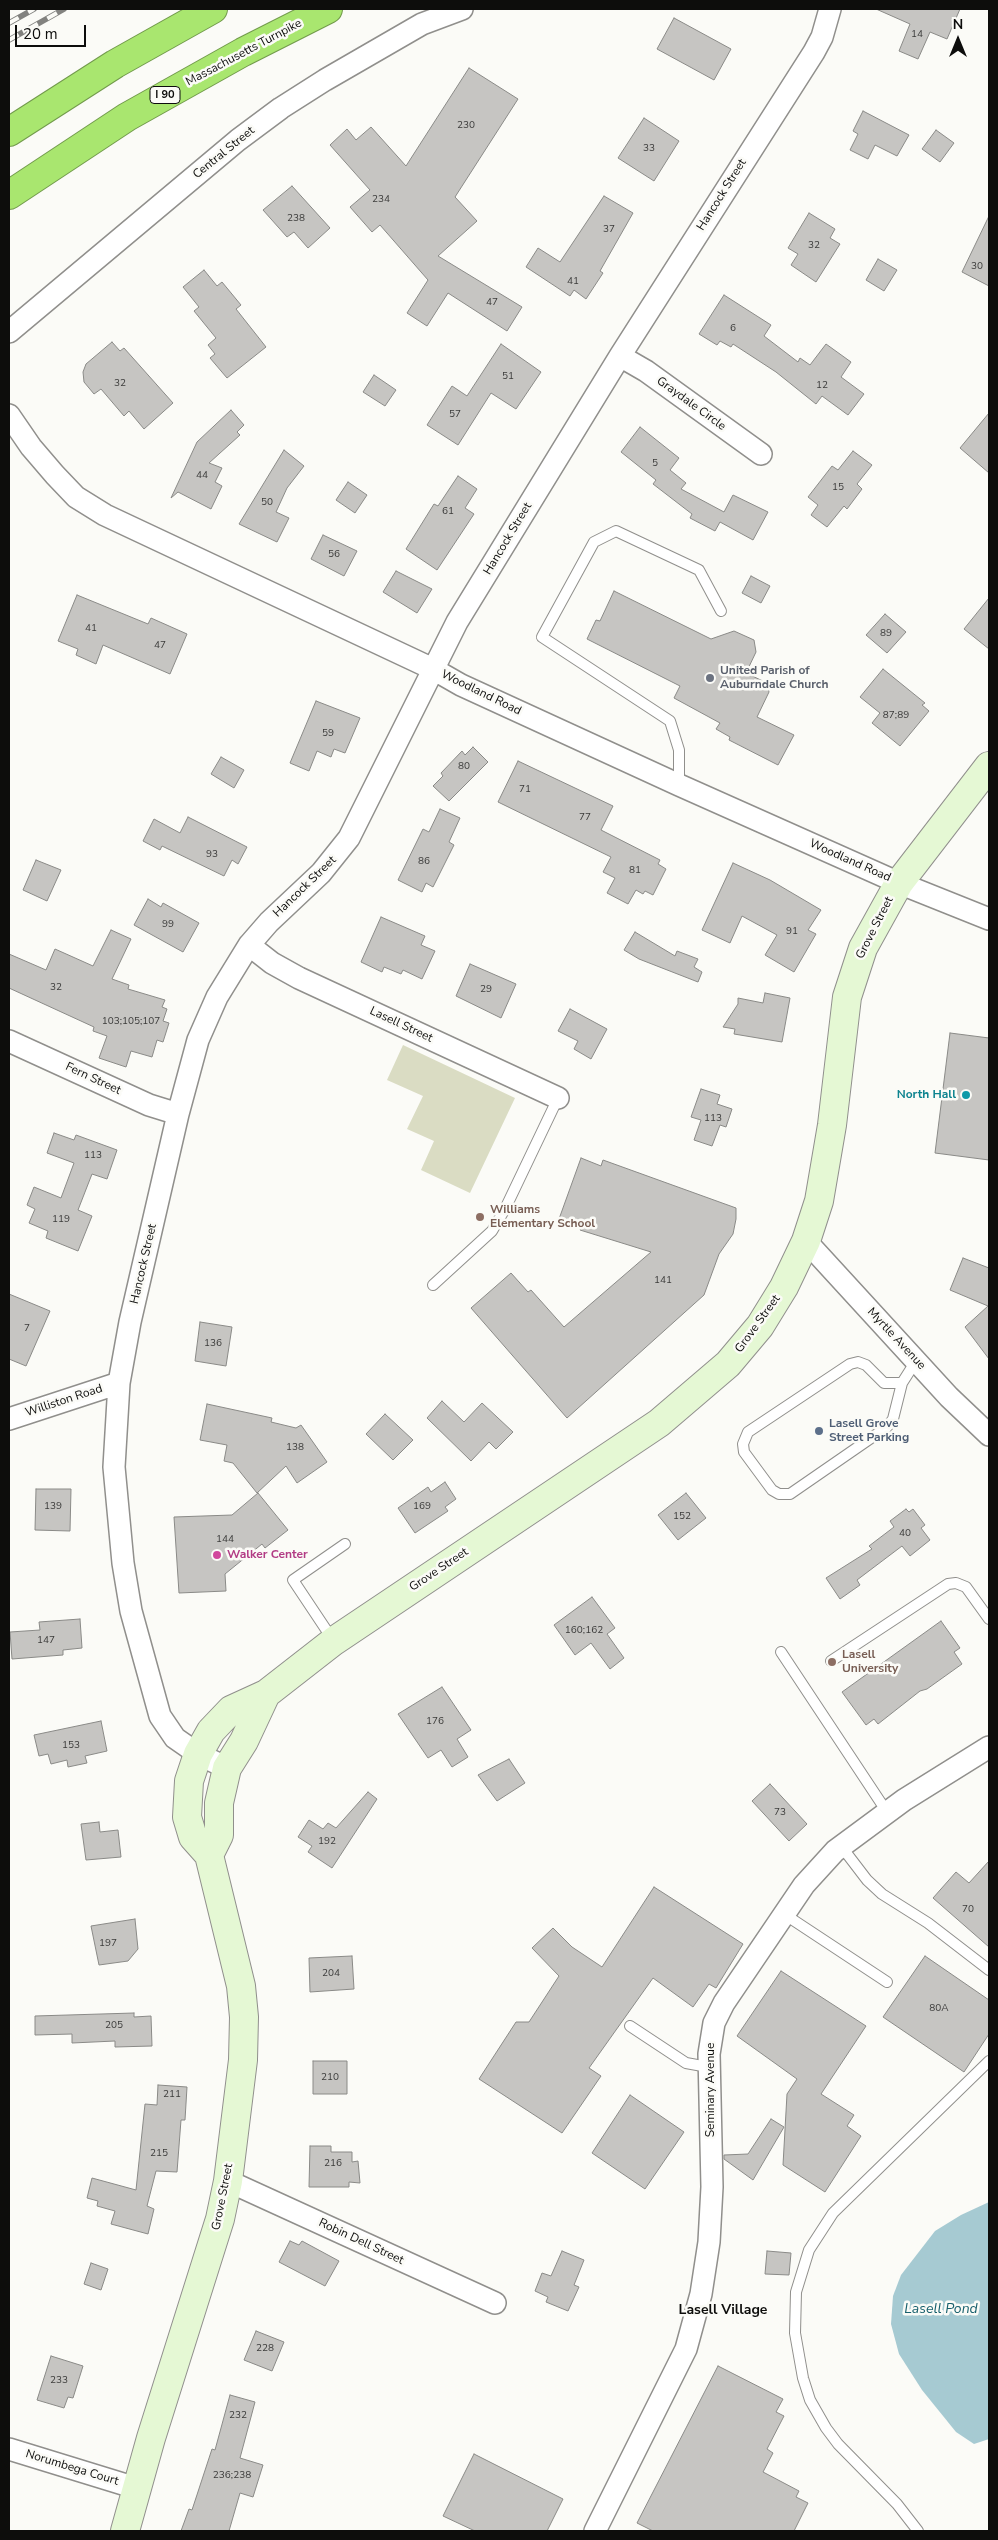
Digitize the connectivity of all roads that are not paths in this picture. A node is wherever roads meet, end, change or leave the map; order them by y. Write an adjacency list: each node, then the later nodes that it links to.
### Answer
1 (213, 9): 5 (highway)
2 (328, 9): 6 (highway, Massachusetts Turnpike / I 90)
3 (462, 9): 7 (street, Central Street)
4 (830, 9): 8 (street, Hancock Street)
5 (9, 132)
6 (9, 195)
7 (9, 332)
8 (620, 356): 10 (street, Graydale Circle); 12 (street, Hancock Street)
9 (9, 414): 12 (street, Woodland Road)
10 (762, 454)
11 (721, 611): 14 (lane)
12 (433, 669): 14 (street, Woodland Road); 17 (street, Hancock Street)
13 (989, 766): 15 (main road, Grove Street)
14 (679, 785): 15 (street, Woodland Road)
15 (899, 883): 16 (street, Woodland Road); 21 (main road, Grove Street)
16 (989, 920)
17 (249, 945): 19 (street, Lasell Street); 20 (street, Hancock Street)
18 (9, 1041): 20 (street, Fern Street)
19 (558, 1098): 22 (lane)
20 (178, 1114): 25 (street, Hancock Street)
21 (806, 1241): 23 (street, Myrtle Avenue); 30 (main road, Grove Street)
22 (432, 1286)
23 (916, 1361): 24 (lane); 27 (street, Myrtle Avenue)
24 (902, 1383): 24 (lane)
25 (119, 1384): 26 (street, Williston Road); 35 (street, Hancock Street)
26 (9, 1418)
27 (989, 1435)
28 (345, 1544): 30 (lane)
29 (989, 1619): 32 (lane)
30 (334, 1641): 33 (main road, Grove Street)
31 (781, 1652): 37 (lane)
32 (831, 1661)
33 (266, 1694): 35 (main road, Grove Street); 36 (main road, Grove Street)
34 (989, 1747): 37 (street, Seminary Avenue)
35 (198, 1754): 36 (street, Hancock Street); 39 (main road, Grove Street)
36 (227, 1768): 39 (main road, Grove Street)
37 (886, 1812): 38 (street, Seminary Avenue)
38 (841, 1846): 40 (street, Seminary Avenue); 41 (lane)
39 (209, 1855): 46 (main road, Grove Street)
40 (784, 1914): 42 (lane); 45 (street, Seminary Avenue)
41 (989, 1970)
42 (886, 1982)
43 (630, 2026): 45 (lane)
44 (989, 2062): 52 (lane)
45 (708, 2067): 51 (street, Seminary Avenue)
46 (228, 2181): 47 (street, Robin Dell Street); 49 (main road, Grove Street)
47 (495, 2303)
48 (9, 2449): 49 (street, Norumbega Court)
49 (136, 2488): 50 (main road, Grove Street)
50 (125, 2531)
51 (595, 2531)
52 (918, 2531)

